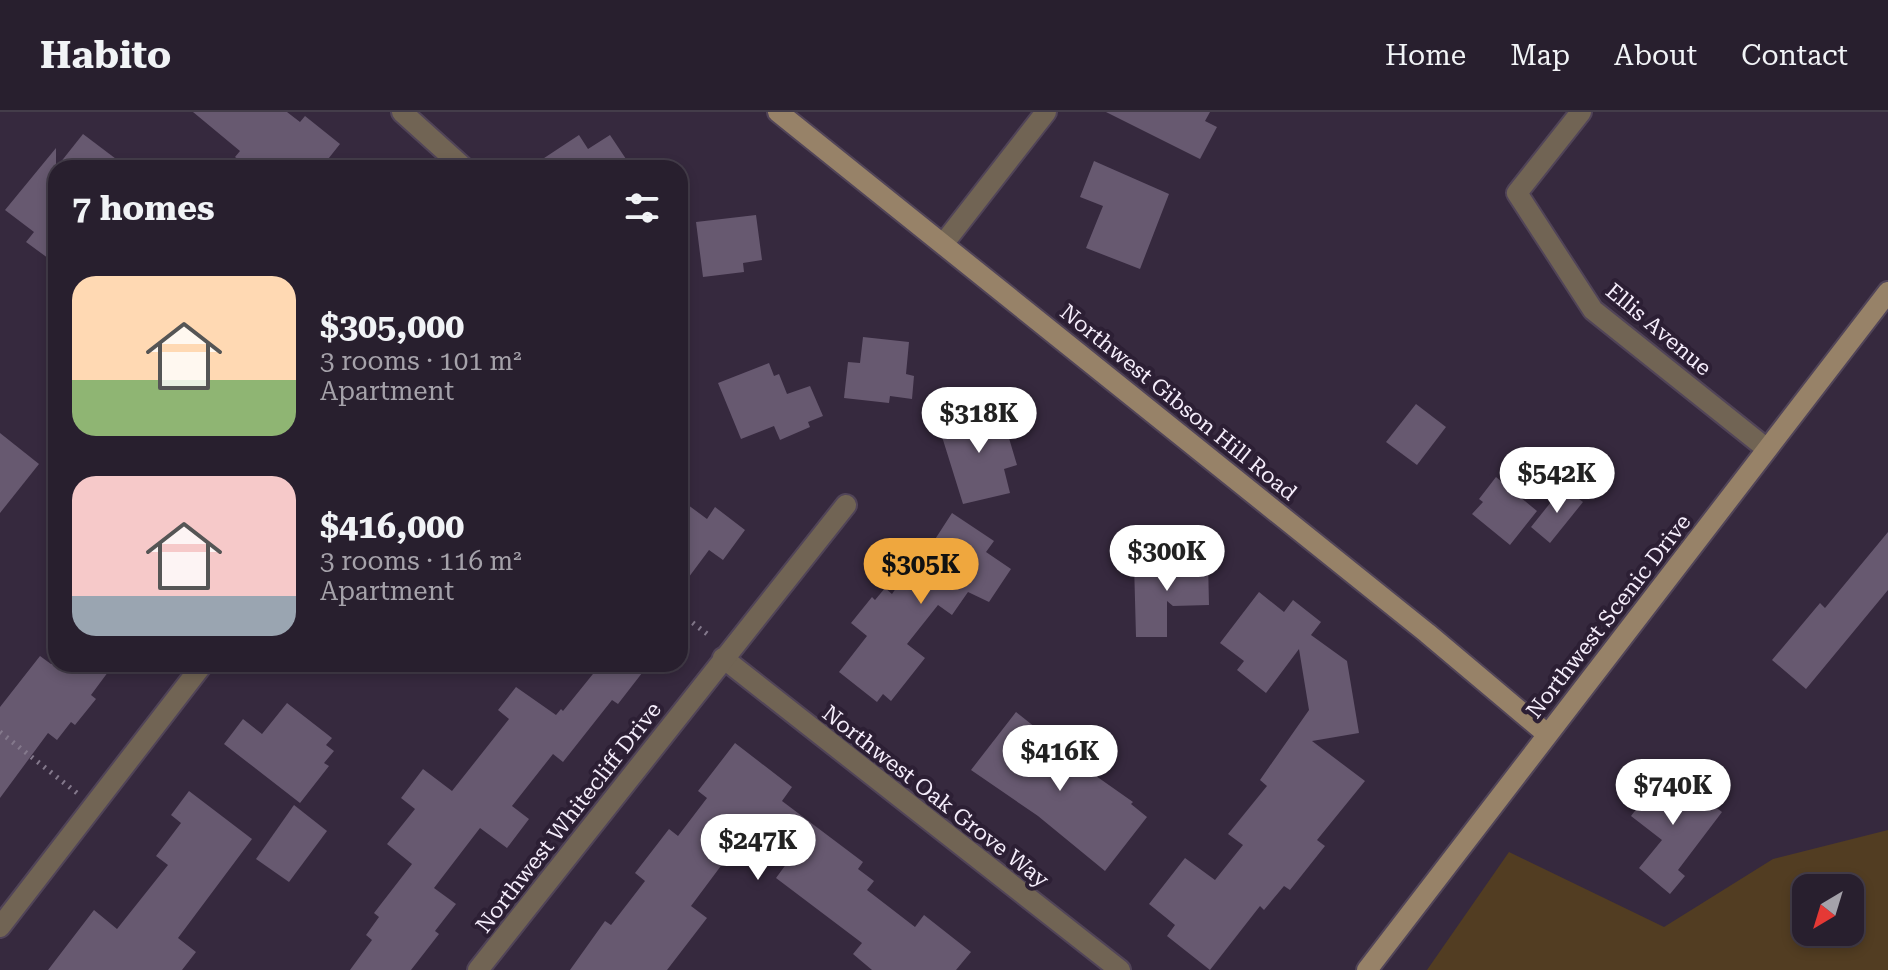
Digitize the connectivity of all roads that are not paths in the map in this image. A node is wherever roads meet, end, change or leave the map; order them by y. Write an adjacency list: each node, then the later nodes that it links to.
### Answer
1 (402, 112): 5 (street)
2 (778, 112): 6 (main road, Northwest Gibson Hill Road)
3 (1046, 112): 6 (street)
4 (1581, 112): 8 (street, Ellis Avenue)
5 (455, 160)
6 (944, 243): 12 (main road, Northwest Gibson Hill Road)
7 (1888, 292): 8 (main road, Northwest Scenic Drive)
8 (1767, 449): 12 (main road, Northwest Scenic Drive)
9 (846, 505): 10 (street, Northwest Whitecliff Drive)
10 (726, 655): 14 (street, Northwest Whitecliff Drive); 15 (street, Northwest Oak Grove Way)
11 (197, 672): 13 (street)
12 (1547, 734): 16 (main road, Northwest Scenic Drive)
13 (0, 927)
14 (478, 970)
15 (1120, 970)
16 (1367, 970)

